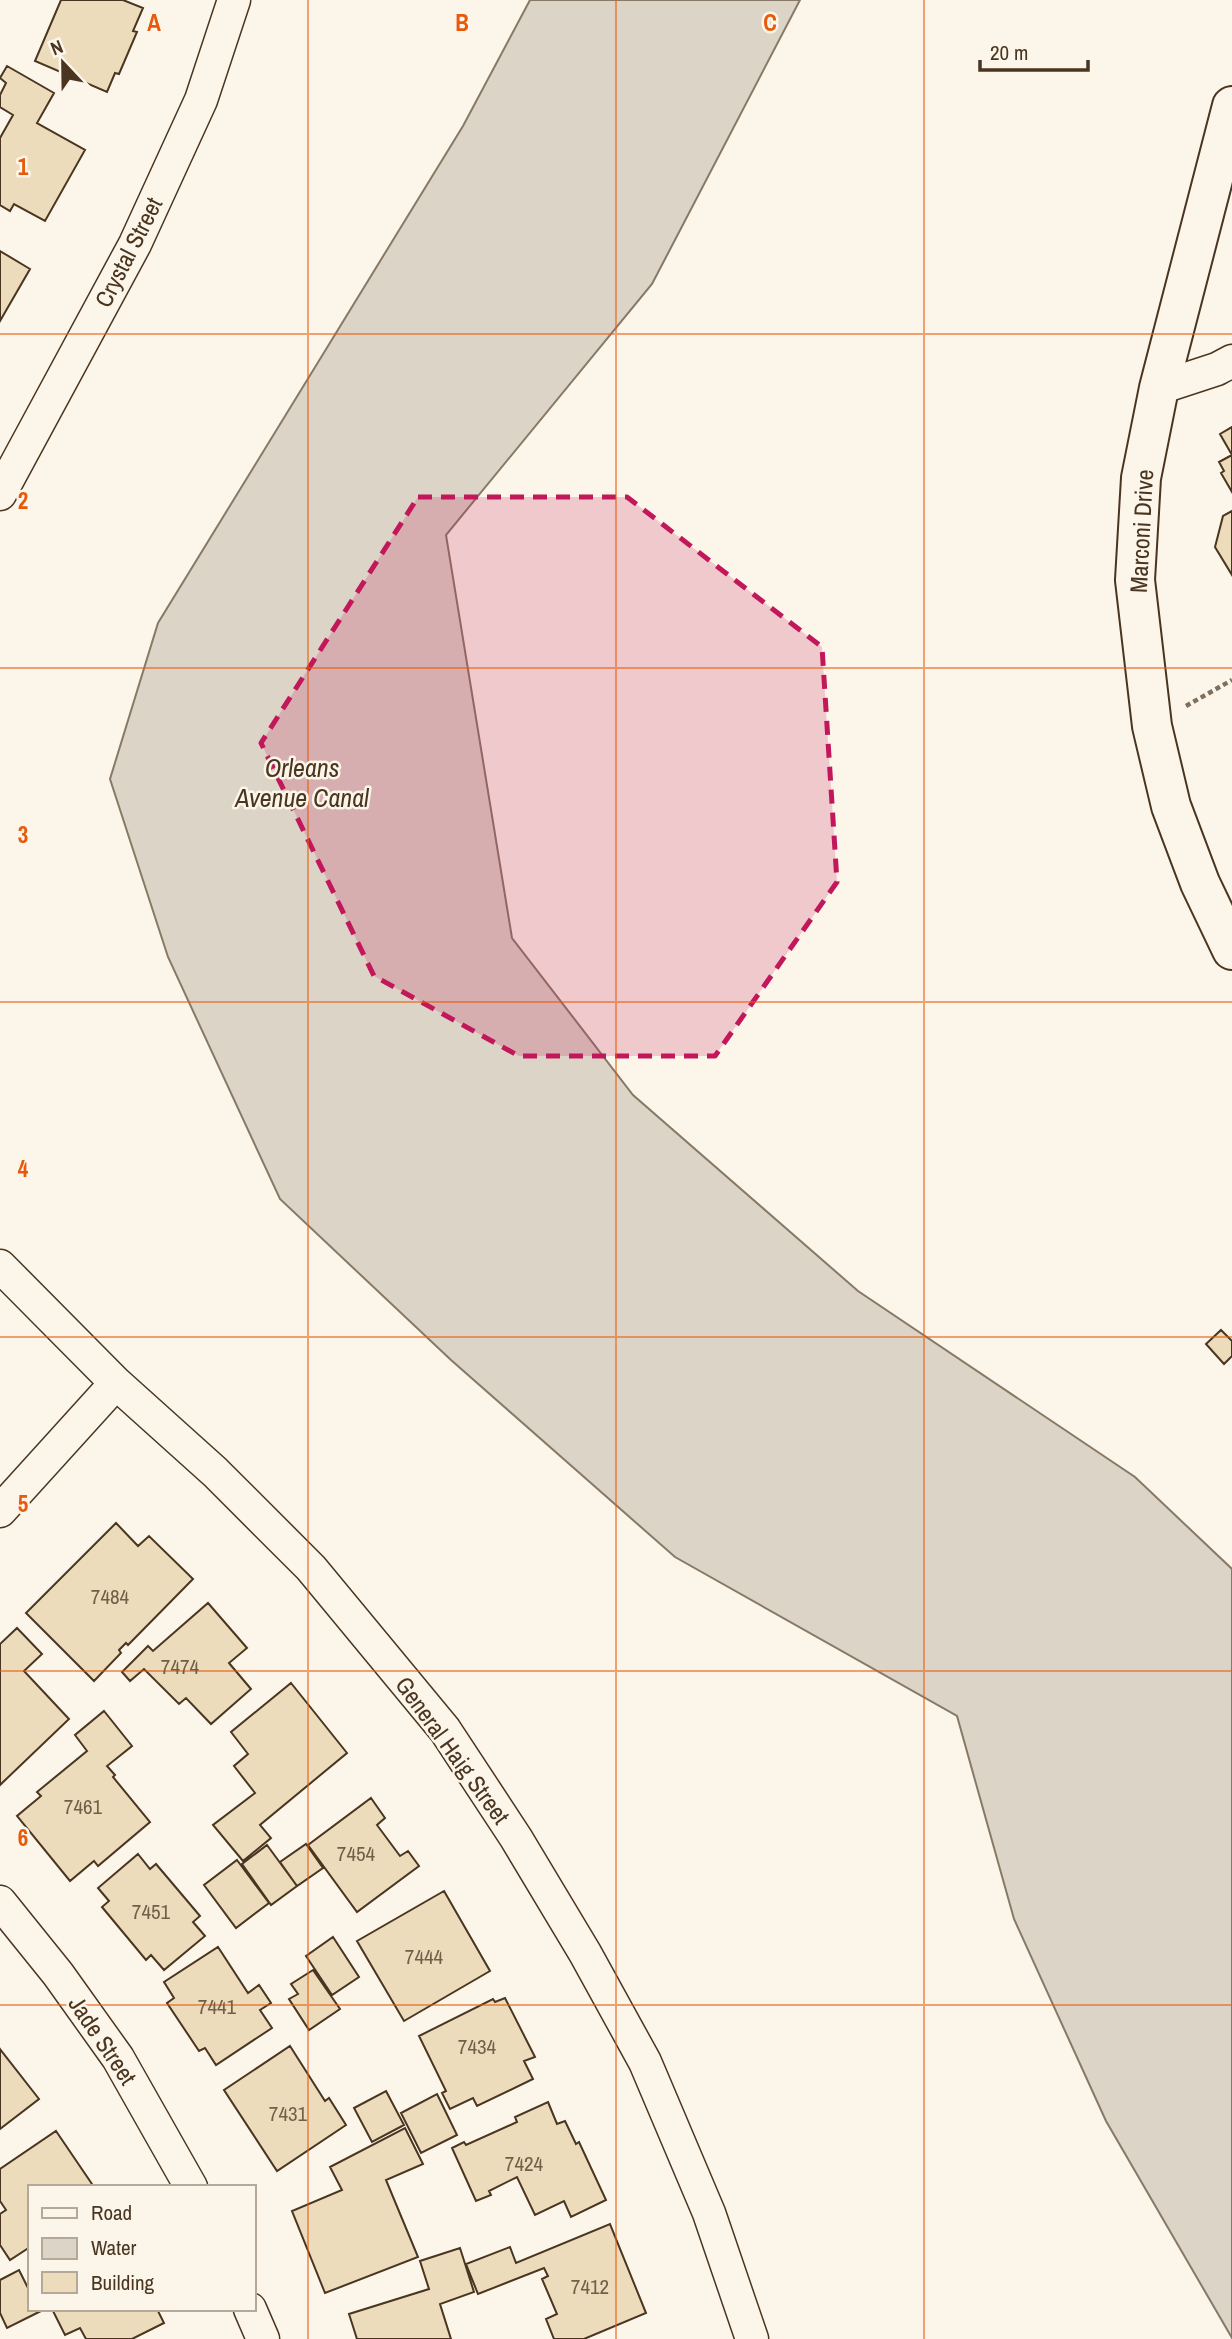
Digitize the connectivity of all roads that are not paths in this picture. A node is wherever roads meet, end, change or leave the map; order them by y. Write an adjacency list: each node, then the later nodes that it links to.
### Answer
1 (234, 0): 5 (street, Crystal Street)
2 (1232, 106): 4 (street, Marconi Drive)
3 (1232, 361): 4 (street)
4 (1159, 388): 6 (street, Marconi Drive)
5 (0, 494)
6 (1232, 950)
7 (0, 1266): 8 (street, General Haig Street)
8 (116, 1383): 9 (street); 14 (street, General Haig Street)
9 (0, 1511)
10 (0, 1902): 11 (street, Jade Street)
11 (190, 2185)
12 (251, 2311): 13 (street)
13 (263, 2339)
14 (752, 2339)

